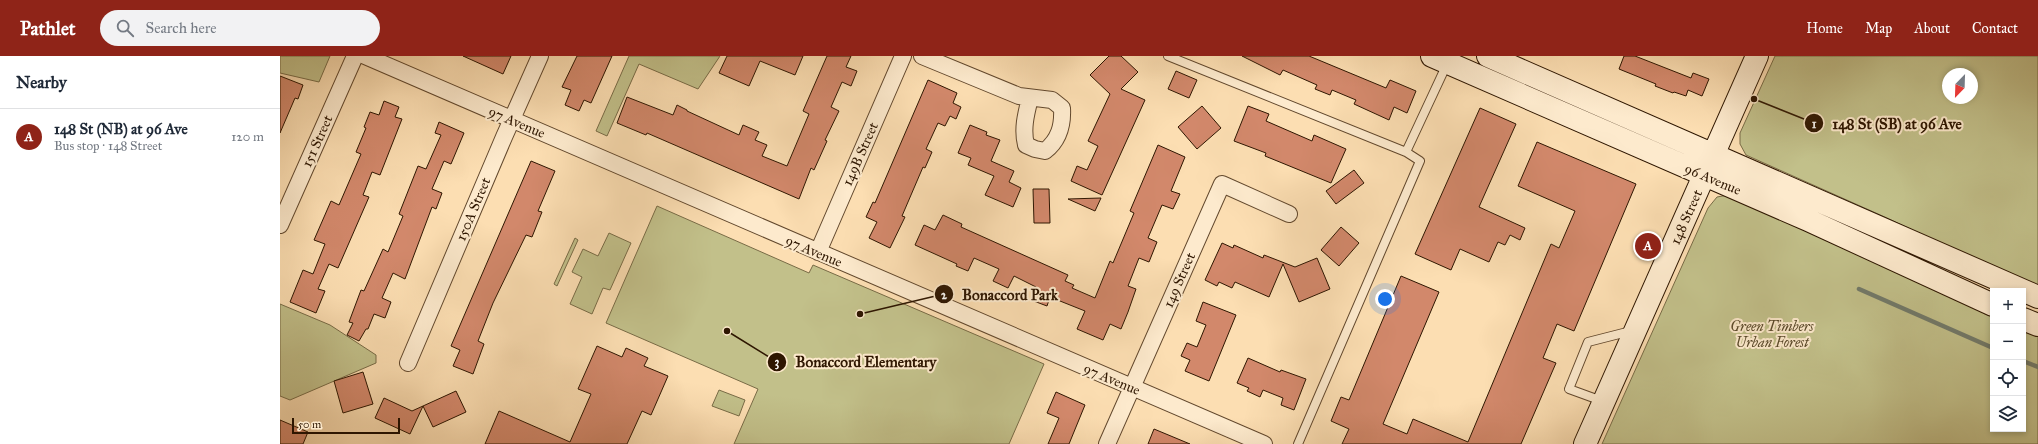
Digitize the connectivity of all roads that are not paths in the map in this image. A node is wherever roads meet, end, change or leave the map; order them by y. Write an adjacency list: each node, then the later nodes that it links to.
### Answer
1 (355, 56): 16 (street, 151 Street)
2 (365, 56): 11 (street, 97 Avenue)
3 (540, 56): 11 (street, 150A Street)
4 (903, 56): 17 (street, 149B Street)
5 (922, 56): 10 (street)
6 (1168, 56): 12 (lane)
7 (1488, 56): 13 (main road, 96 Avenue)
8 (1757, 56): 13 (main road, 148 Street)
9 (1440, 60): 12 (lane); 14 (main road, 96 Avenue)
10 (1030, 98)
11 (512, 119): 17 (street, 97 Avenue); 23 (street, 150A Street)
12 (1406, 152): 28 (lane)
13 (1713, 154): 14 (main road, 148 Street); 18 (main road, 96 Avenue)
14 (1704, 175): 19 (main road, 96 Avenue); 22 (main road, 148 Street)
15 (1289, 214): 24 (street, 149 Street)
16 (280, 226)
17 (818, 252): 24 (street, 97 Avenue)
18 (2038, 297)
19 (1990, 304)
20 (2026, 320): 21 (main road)
21 (2038, 325)
22 (1636, 330): 25 (main road, 148 Street); 25 (lane)
23 (408, 363)
24 (1132, 388): 26 (street, 149 Street); 27 (street, 97 Avenue)
25 (1604, 402): 29 (main road, 148 Street)
26 (1107, 444)
27 (1264, 444)
28 (1298, 444)
29 (1585, 444)

